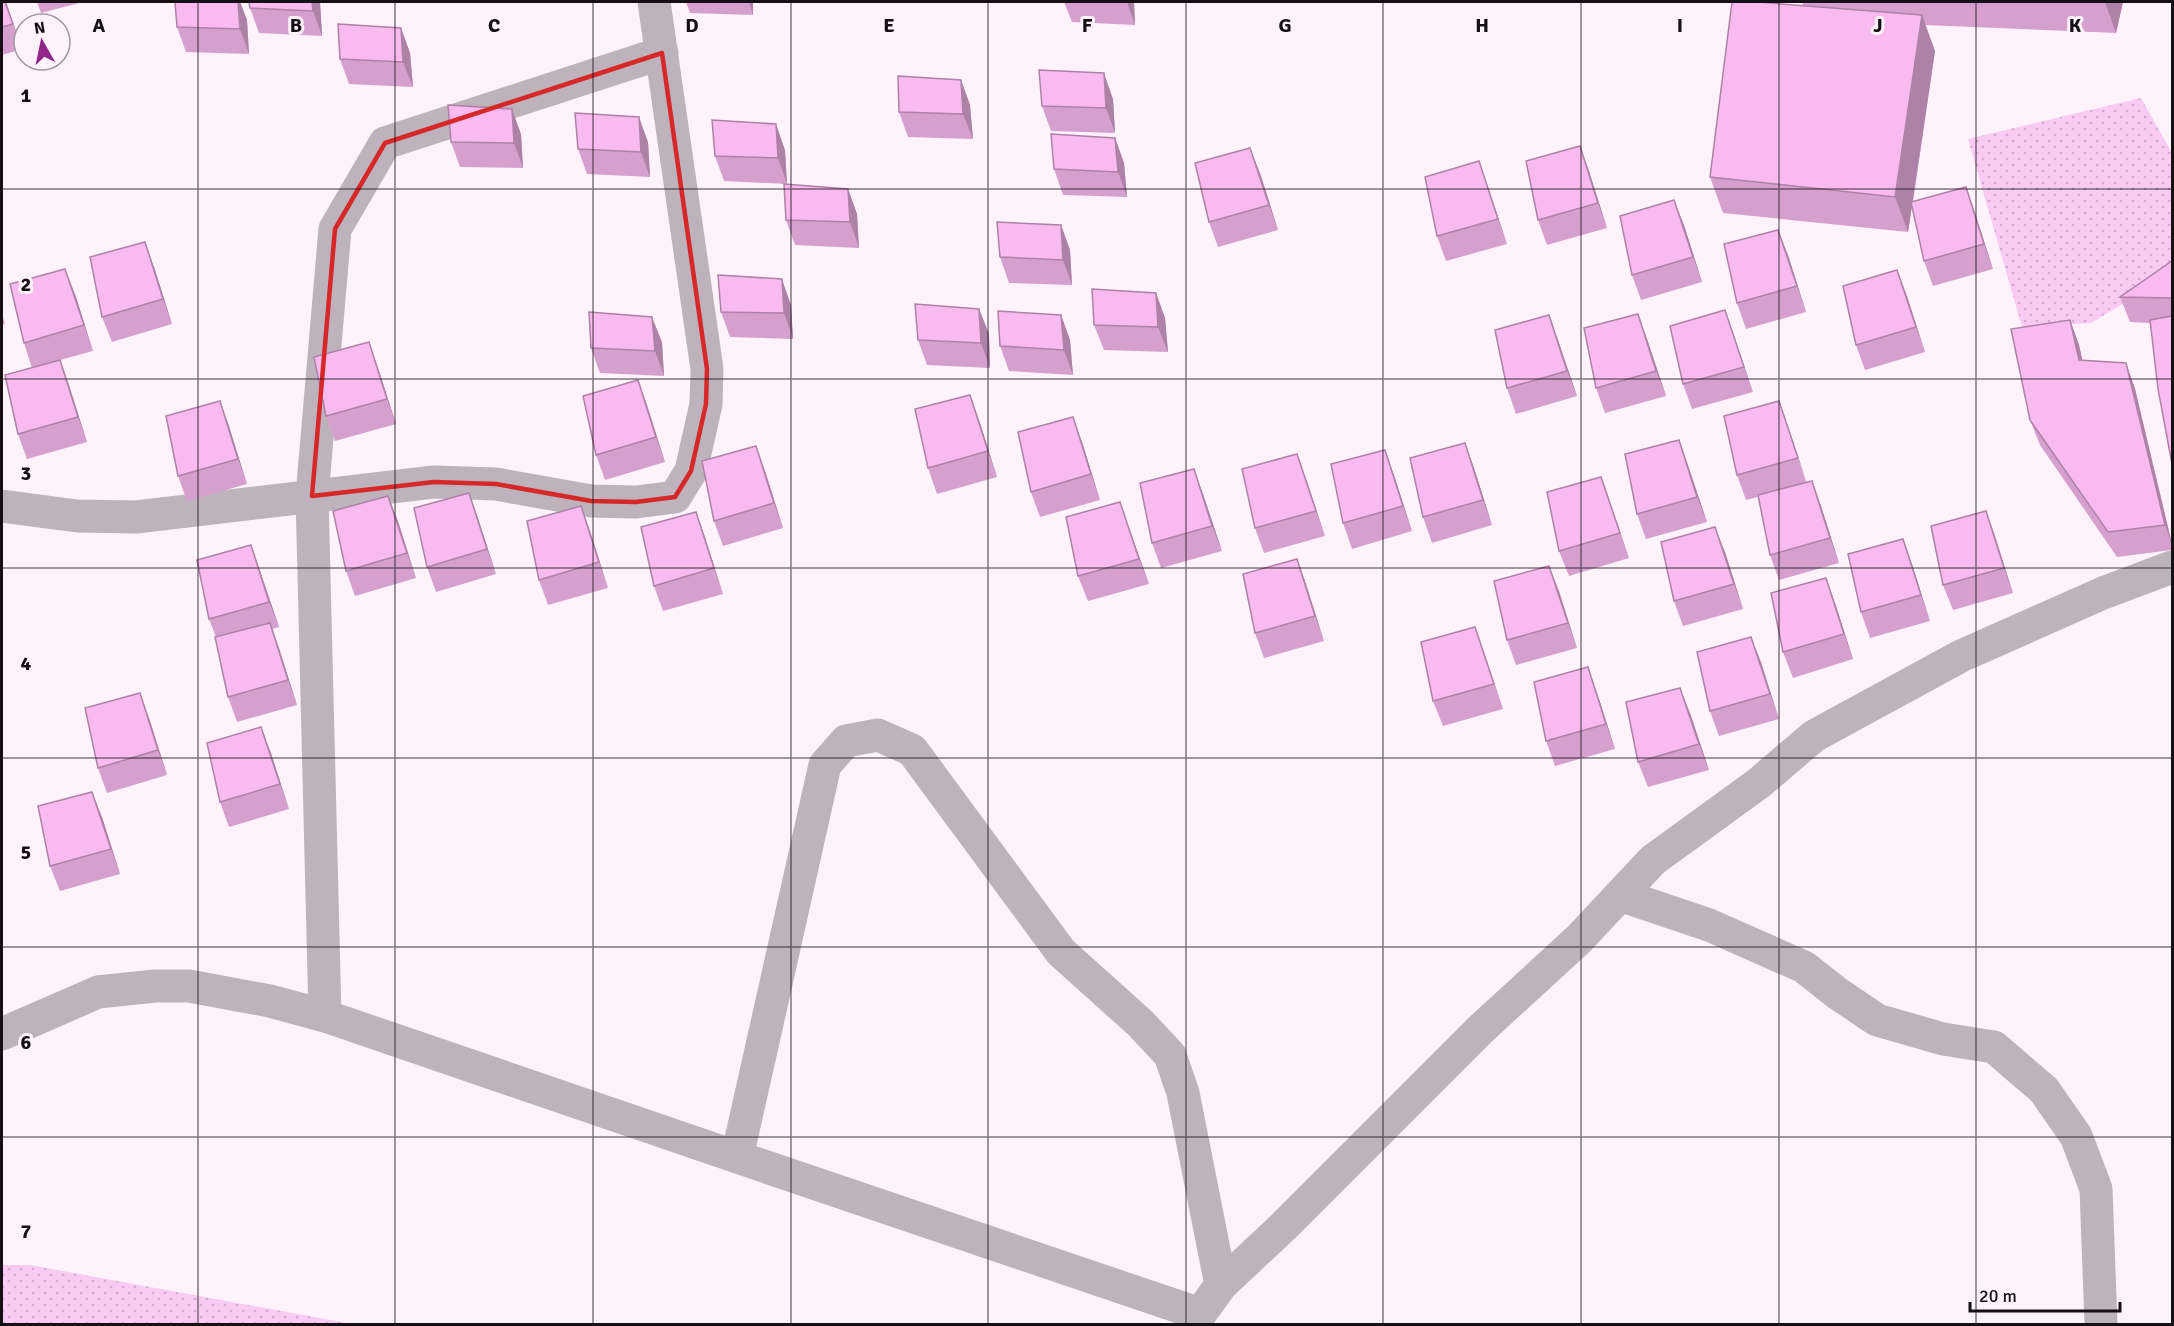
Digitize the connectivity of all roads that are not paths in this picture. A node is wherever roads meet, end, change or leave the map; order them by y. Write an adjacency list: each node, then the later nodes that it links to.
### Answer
1 (654, 2): 2 (street)
2 (662, 53): 3 (street); 3 (street)
3 (312, 496): 4 (street); 7 (street)
4 (2, 506)
5 (2172, 567): 6 (street)
6 (1620, 895): 10 (street); 12 (street)
7 (325, 1016): 8 (street); 9 (street)
8 (2, 1034)
9 (736, 1157): 10 (street); 11 (street)
10 (1221, 1284): 11 (street)
11 (1198, 1319)
12 (2101, 1324)

